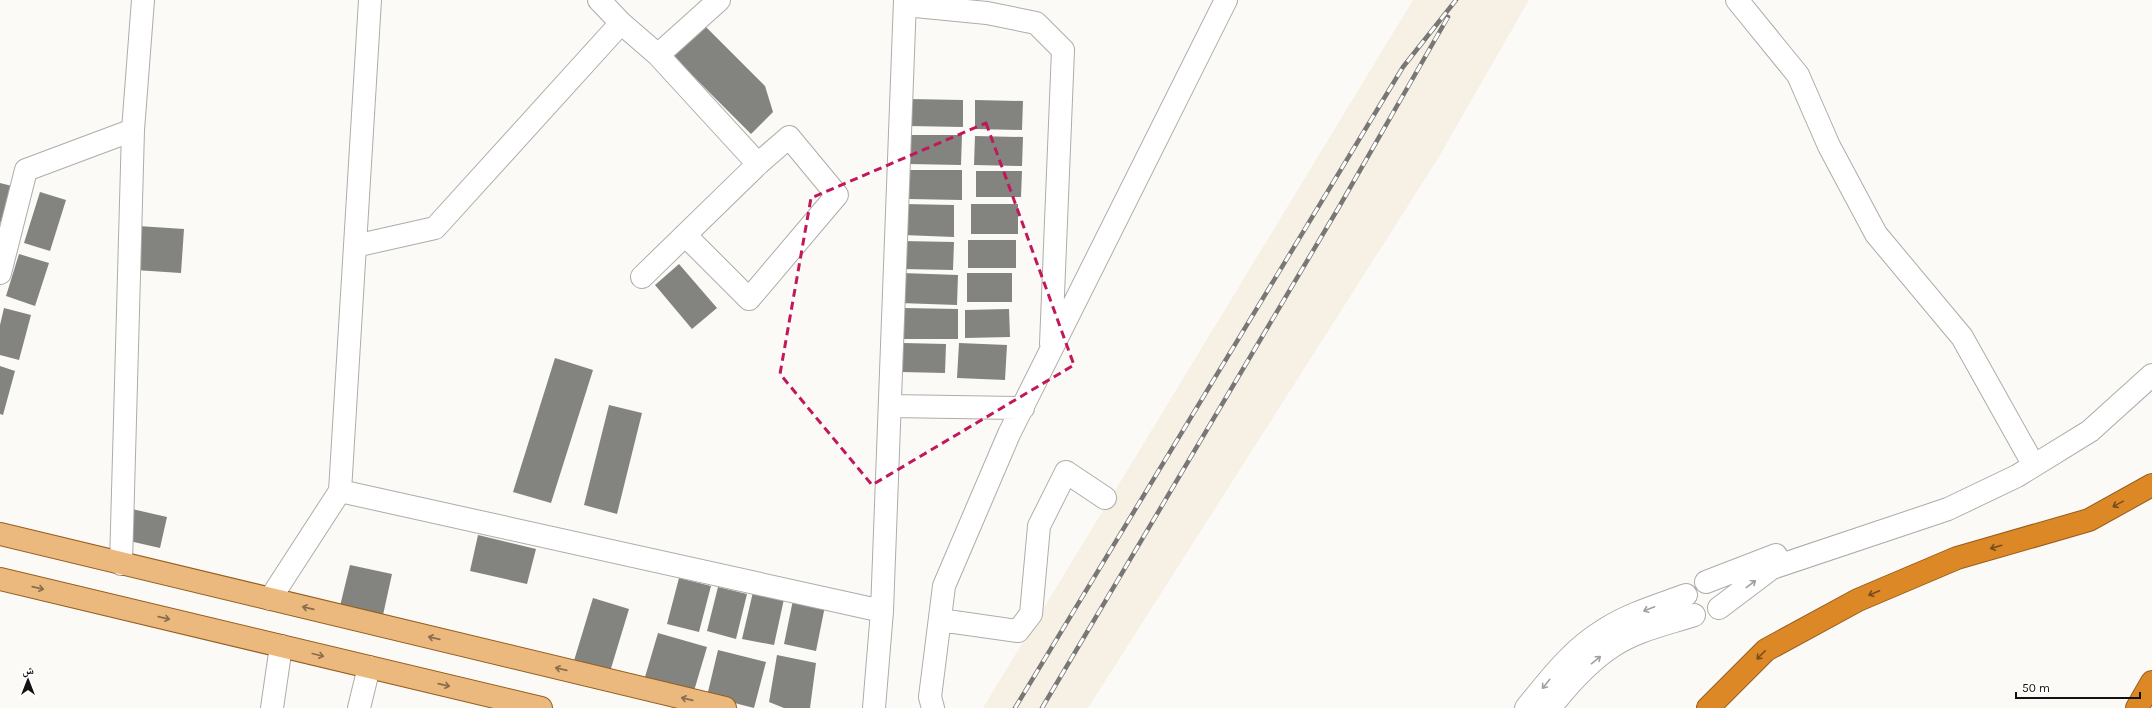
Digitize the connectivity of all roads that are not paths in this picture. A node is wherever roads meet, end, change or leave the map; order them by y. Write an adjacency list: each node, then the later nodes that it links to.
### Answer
1 (143, 0): 10 (street)
2 (370, 0): 13 (street)
3 (599, 0): 8 (street)
4 (719, 0): 9 (street)
5 (1226, 0): 16 (street)
6 (1737, 0): 21 (street)
7 (905, 2): 16 (street); 19 (street)
8 (621, 23): 9 (street); 13 (street)
9 (658, 55): 11 (street)
10 (133, 130): 14 (street); 26 (street)
11 (758, 164): 12 (street); 12 (street)
12 (685, 235): 15 (street)
13 (355, 246): 23 (street)
14 (0, 273)
15 (642, 277)
16 (1051, 351): 20 (street)
17 (2152, 375): 18 (street)
18 (2127, 396): 21 (street); 31 (street, one-way to 18)
19 (890, 406): 20 (street); 32 (street)
20 (1023, 408): 34 (street)
21 (2028, 455): 28 (street)
22 (2152, 486): 47 (highway, one-way to 47)
23 (340, 491): 30 (street); 32 (street)
24 (1105, 498): 34 (street)
25 (0, 534): 26 (main road)
26 (121, 564): 30 (main road)
27 (0, 579): 35 (main road, one-way to 35)
28 (1706, 582): 29 (street); 31 (street)
29 (1686, 595): 33 (street); 45 (street, one-way to 45)
30 (270, 599): 42 (main road, one-way to 30)
31 (1719, 608): 33 (street)
32 (882, 611): 43 (street)
33 (1694, 616): 46 (street, one-way to 33)
34 (940, 620): 44 (street)
35 (281, 646): 36 (main road, one-way to 36); 39 (street)
36 (369, 667): 38 (main road, one-way to 38); 40 (street)
37 (2152, 682): 48 (highway)
38 (500, 703): 41 (main road)
39 (272, 708)
40 (359, 708)
41 (541, 708)
42 (725, 708)
43 (874, 708)
44 (933, 708)
45 (1526, 708)
46 (1550, 708)
47 (1708, 708)
48 (2137, 708)

